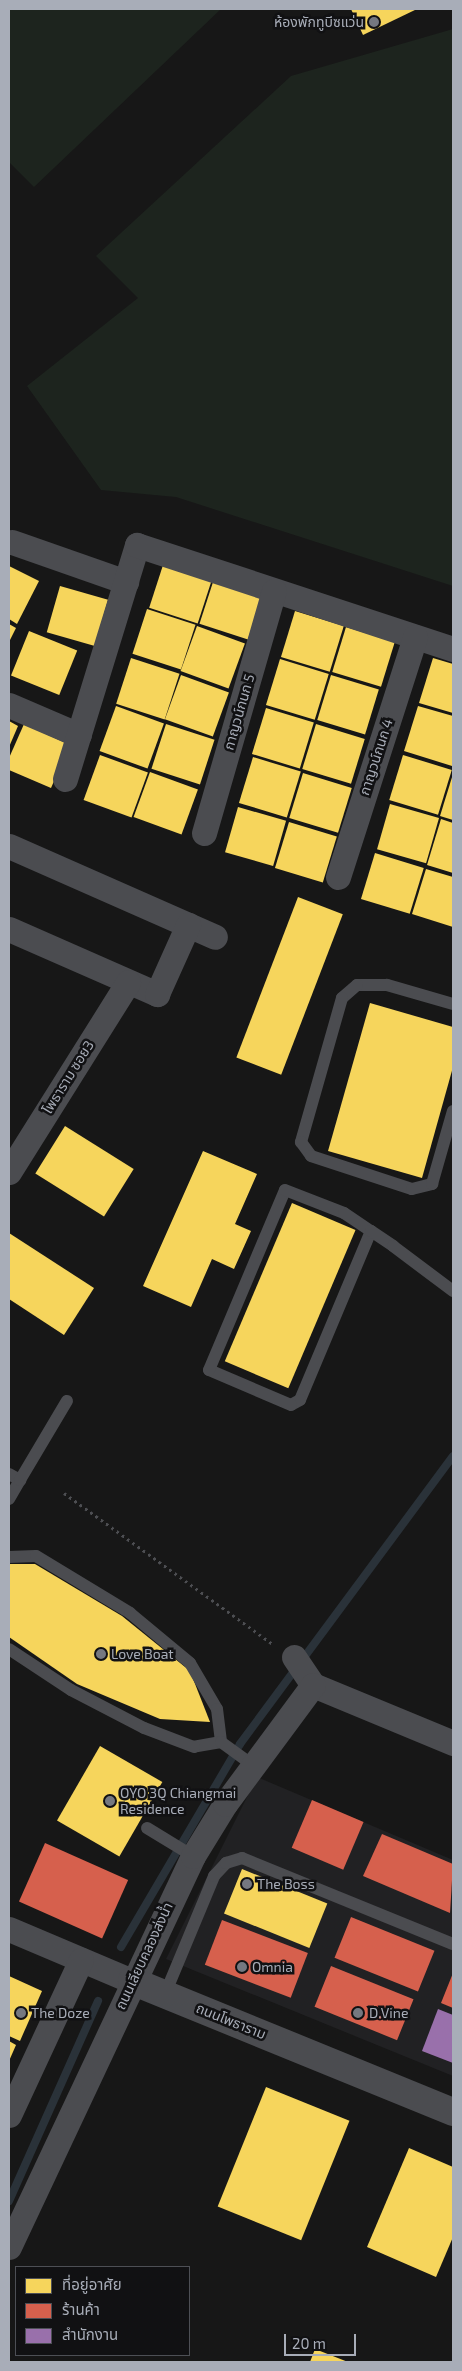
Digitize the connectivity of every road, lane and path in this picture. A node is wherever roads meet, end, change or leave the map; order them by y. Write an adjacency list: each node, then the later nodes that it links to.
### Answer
1 (12, 542): 2 (street)
2 (126, 582): 3 (street); 7 (street)
3 (274, 590): 4 (street); 9 (street, กาญวน์กนก 5)
4 (414, 636): 5 (street); 11 (street, กาญวน์กนก 4)
5 (453, 649)
6 (9, 705): 7 (street)
7 (79, 735): 8 (street)
8 (65, 779)
9 (204, 833)
10 (9, 846): 12 (street)
11 (338, 877)
12 (188, 925): 14 (street); 15 (street)
13 (9, 929): 15 (street)
14 (215, 937)
15 (128, 982): 18 (street, โพธาราม ซอย3)
16 (453, 1004): 17 (lane)
17 (453, 1111)
18 (9, 1172)
19 (371, 1231): 19 (lane); 20 (lane)
20 (453, 1291)
21 (67, 1401): 22 (lane)
22 (14, 1477): 24 (lane)
23 (64, 1493): 27 (path)
24 (9, 1499)
25 (9, 1556): 29 (lane)
26 (9, 1649): 29 (lane)
27 (294, 1658): 28 (street)
28 (313, 1685): 30 (street); 31 (street, ถนนเลียบคลองส่งน้ำ)
29 (221, 1742): 31 (lane)
30 (453, 1743)
31 (253, 1765): 33 (street, ถนนเลียบคลองส่งน้ำ)
32 (147, 1828): 33 (lane)
33 (193, 1856): 37 (street, ถนนเลียบคลองส่งน้ำ)
34 (9, 1929): 36 (street, ถนนโพธาราม)
35 (453, 1944): 38 (lane)
36 (81, 1960): 37 (street, ถนนโพธาราม); 40 (street)
37 (132, 1981): 38 (street, ถนนโพธาราม); 41 (street, ถนนเลียบคลองส่งน้ำ)
38 (165, 1994): 39 (street, ถนนโพธาราม)
39 (453, 2112)
40 (9, 2115)
41 (9, 2247)

